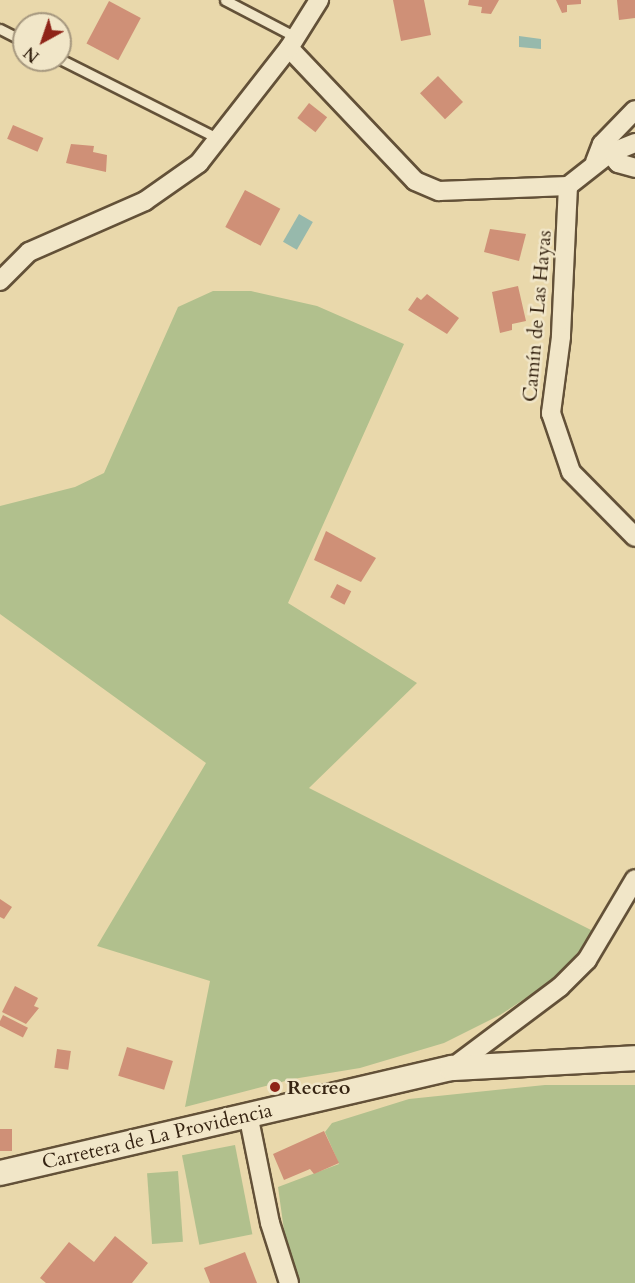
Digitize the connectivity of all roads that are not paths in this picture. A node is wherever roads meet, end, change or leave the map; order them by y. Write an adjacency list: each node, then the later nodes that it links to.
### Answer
1 (225, 0): 3 (lane)
2 (319, 0): 3 (street)
3 (291, 42): 6 (street); 11 (street)
4 (72, 65): 6 (lane)
5 (635, 110): 9 (street)
6 (219, 139): 12 (street)
7 (635, 143): 8 (street)
8 (610, 153): 9 (street); 10 (street)
9 (594, 165): 11 (street)
10 (635, 168)
11 (568, 186): 13 (street, Camín de Las Hayas)
12 (0, 281)
13 (635, 537)
14 (635, 879): 16 (street)
15 (635, 1058): 16 (street, Carretera de La Providencia)
16 (452, 1068): 17 (street, Carretera de La Providencia)
17 (248, 1114): 18 (street, Carretera de La Providencia); 19 (street)
18 (0, 1173)
19 (289, 1283)

